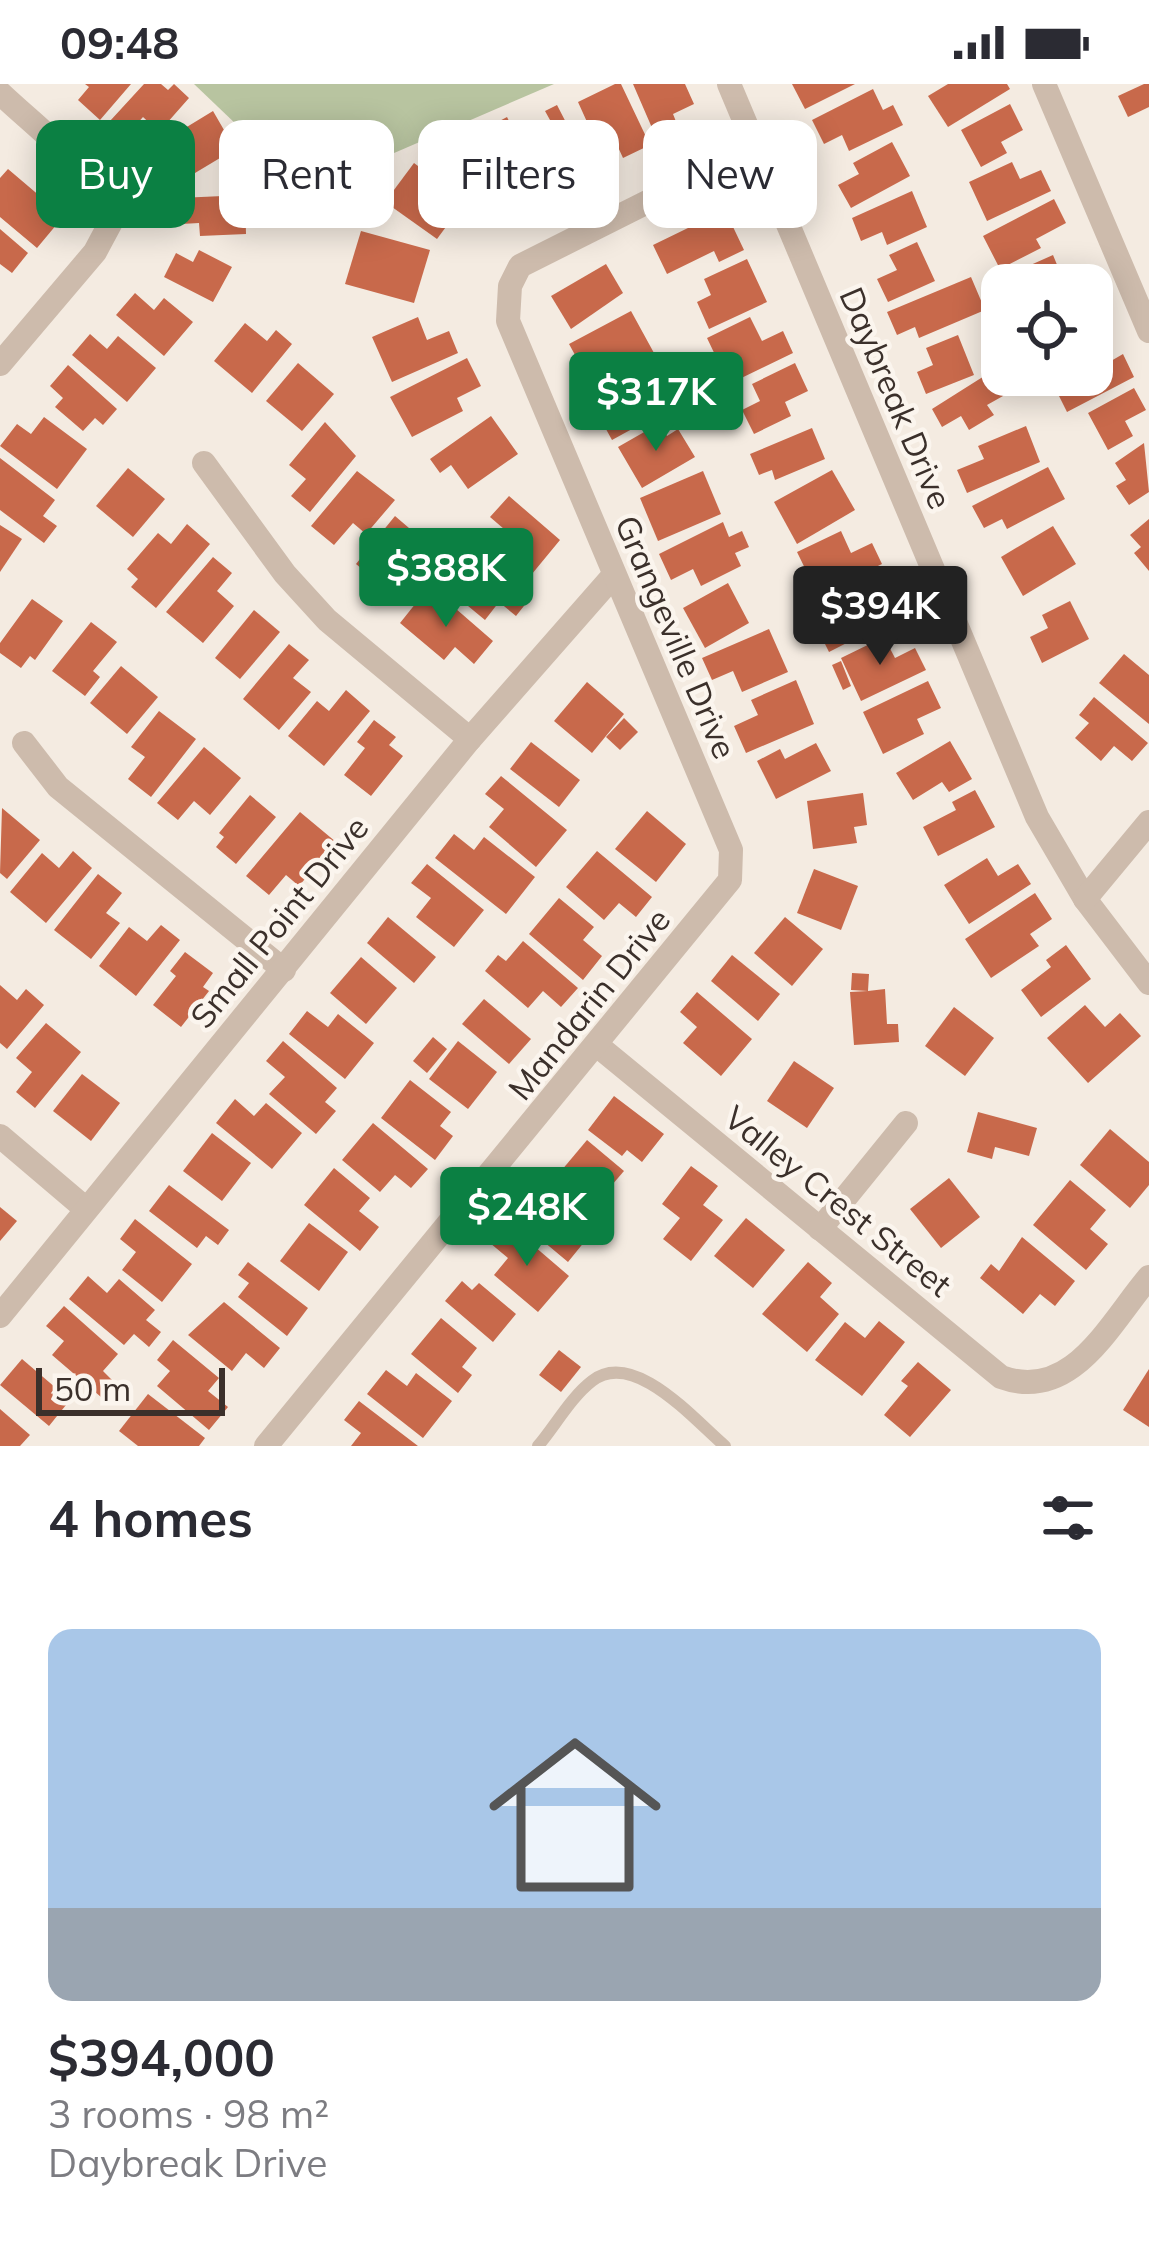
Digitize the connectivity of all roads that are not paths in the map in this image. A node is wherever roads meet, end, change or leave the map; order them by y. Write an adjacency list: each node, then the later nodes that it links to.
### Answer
1 (729, 84): 4 (street, Daybreak Drive)
2 (1044, 84): 7 (street)
3 (0, 93): 8 (street)
4 (743, 120)
5 (643, 204): 10 (street, Grangeville Drive)
6 (788, 228): 15 (street, Daybreak Drive)
7 (1149, 331)
8 (0, 364)
9 (204, 463): 11 (street)
10 (614, 575): 11 (street, Small Point Drive); 14 (street, Grangeville Drive)
11 (470, 739): 16 (street, Small Point Drive)
12 (24, 743): 16 (street)
13 (1149, 822): 15 (street)
14 (730, 880): 18 (street, Mandarin Drive)
15 (1085, 899): 17 (street, Daybreak Drive)
16 (284, 970): 21 (street, Small Point Drive)
17 (1149, 983)
18 (598, 1046): 22 (street, Valley Crest Street); 25 (street, Mandarin Drive)
19 (906, 1123): 22 (street)
20 (0, 1136): 21 (street)
21 (86, 1208): 24 (street, Small Point Drive)
22 (820, 1229): 23 (street, Valley Crest Street)
23 (1149, 1276)
24 (0, 1316)
25 (266, 1446)
26 (538, 1446): 27 (lane)
27 (724, 1446)

